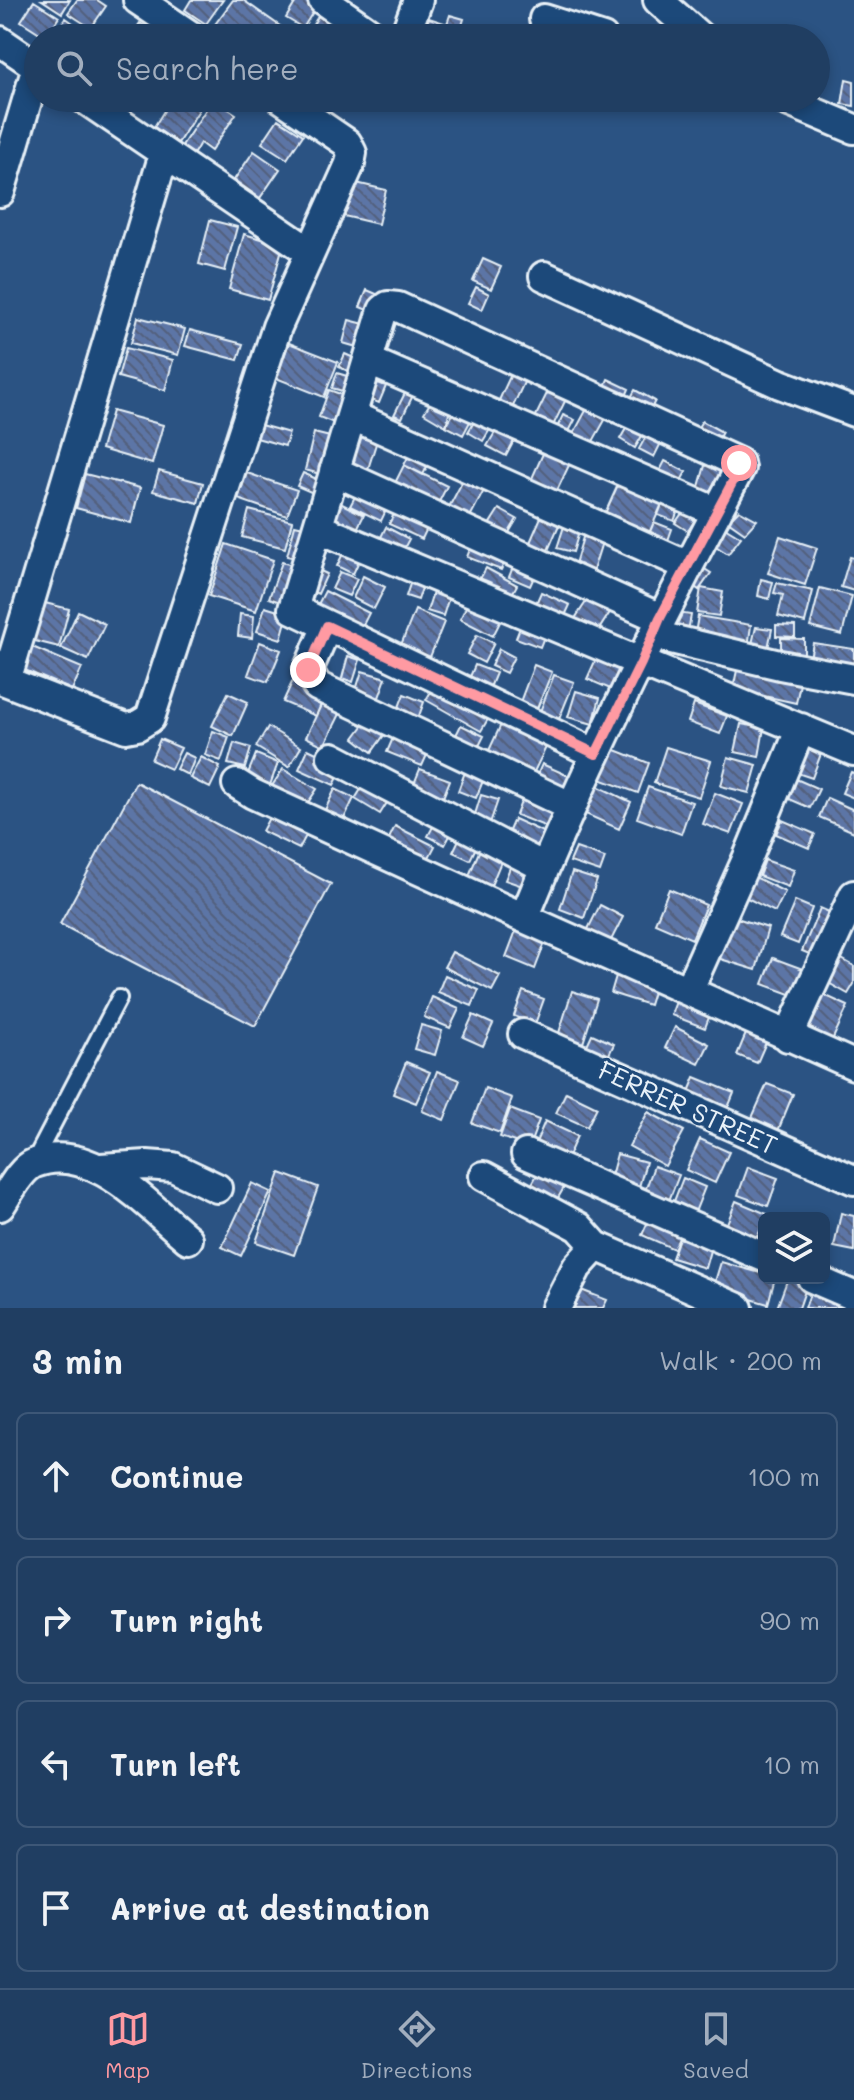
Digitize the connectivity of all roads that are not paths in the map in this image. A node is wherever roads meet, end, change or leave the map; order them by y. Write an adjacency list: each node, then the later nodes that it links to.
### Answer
1 (138, 0): 6 (street)
2 (418, 0): 8 (street)
3 (658, 0): 10 (street)
4 (327, 1): 7 (street)
5 (544, 19): 9 (street)
6 (173, 24)
7 (358, 24)
8 (409, 24)
9 (560, 24)
10 (685, 24)
11 (0, 41): 12 (street)
12 (24, 57)
13 (24, 112): 19 (street)
14 (103, 112): 18 (street)
15 (302, 112): 20 (street)
16 (813, 112): 17 (street)
17 (854, 129)
18 (164, 154): 20 (street); 33 (street)
19 (0, 192)
20 (310, 252): 33 (street)
21 (544, 276): 23 (street)
22 (369, 361): 24 (street); 26 (street); 26 (street)
23 (854, 412)
24 (353, 416): 25 (street); 28 (street)
25 (334, 471): 27 (street); 30 (street)
26 (717, 512): 28 (street)
27 (318, 528): 29 (street); 31 (street)
28 (688, 566): 30 (street)
29 (327, 626): 36 (street); 39 (street)
30 (657, 626): 31 (street); 32 (street)
31 (641, 663): 34 (street); 36 (street)
32 (854, 679)
33 (3, 680)
34 (801, 728): 35 (street); 43 (street)
35 (854, 751)
36 (596, 754): 39 (street)
37 (332, 757): 40 (street)
38 (237, 784): 42 (street)
39 (570, 806): 40 (street)
40 (544, 867): 42 (street)
41 (854, 895): 46 (street)
42 (524, 918): 43 (street)
43 (688, 991): 46 (street)
44 (119, 998): 49 (lane)
45 (523, 1034): 52 (street, FERRER STREET)
46 (788, 1037): 47 (street)
47 (854, 1065)
48 (526, 1154): 57 (street)
49 (33, 1163): 50 (street); 54 (street)
50 (101, 1168): 53 (street); 55 (street)
51 (484, 1176): 56 (street)
52 (854, 1180)
53 (217, 1188)
54 (0, 1206)
55 (188, 1239)
56 (596, 1246): 60 (street); 61 (street)
57 (758, 1254)
58 (826, 1284): 59 (street)
59 (854, 1296)
60 (556, 1308)
61 (738, 1308)

